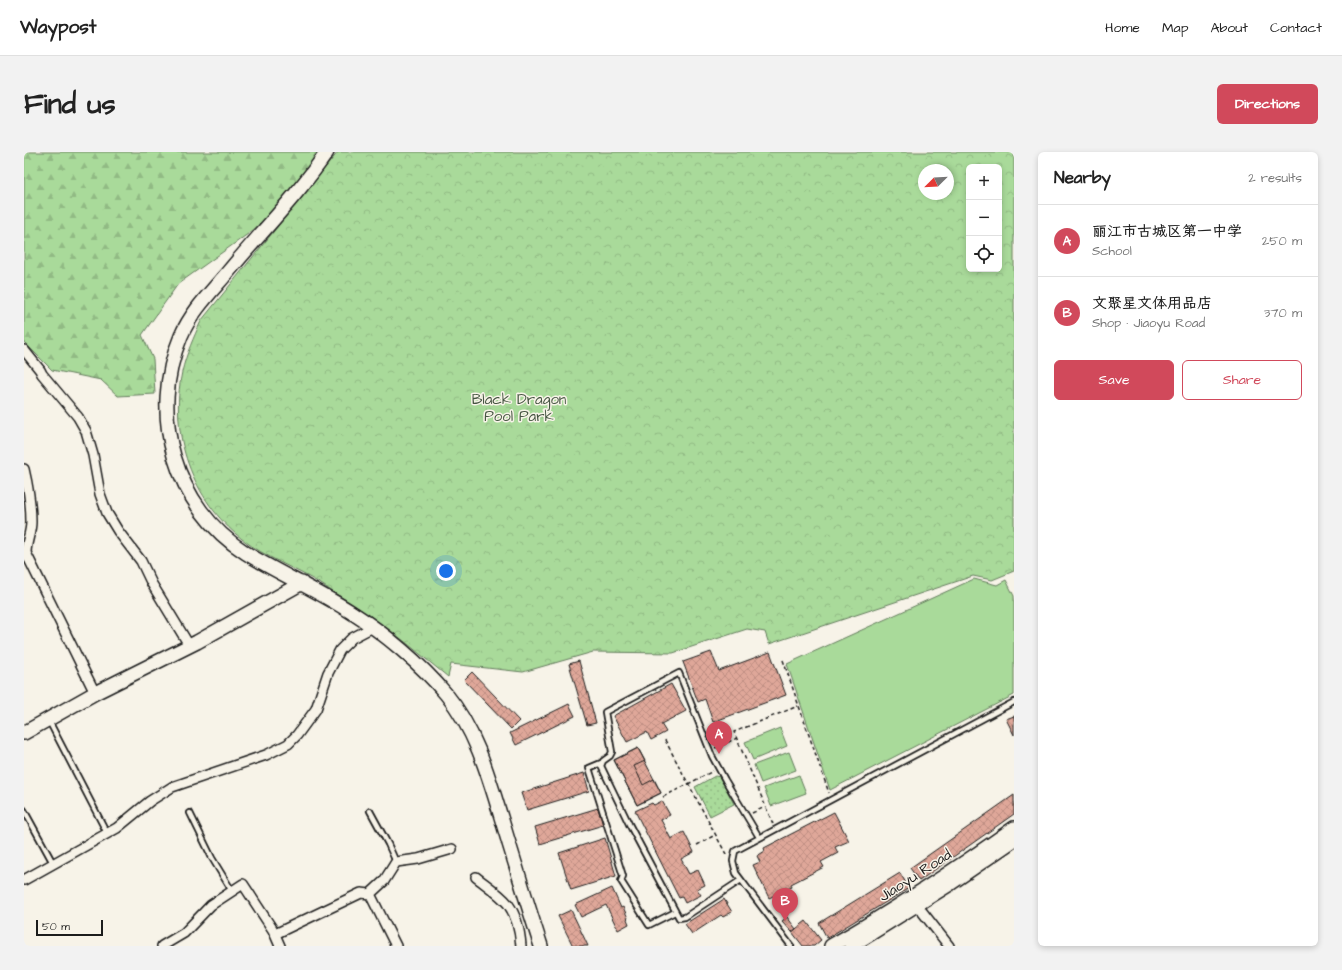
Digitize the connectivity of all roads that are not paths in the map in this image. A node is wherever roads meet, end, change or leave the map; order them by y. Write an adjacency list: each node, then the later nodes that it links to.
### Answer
1 (327, 152): 4 (street)
2 (24, 350): 6 (street)
3 (24, 469): 7 (street)
4 (302, 584): 5 (street); 6 (street)
5 (373, 627): 16 (street); 29 (street)
6 (189, 645): 7 (street)
7 (95, 693): 9 (street)
8 (1014, 702): 17 (lane)
9 (48, 719): 10 (street); 16 (lane)
10 (24, 733)
11 (601, 762): 17 (lane); 28 (lane); 28 (lane)
12 (24, 810): 21 (lane)
13 (370, 811): 20 (lane)
14 (190, 813): 25 (lane)
15 (1014, 828): 38 (street, Jiaoyu Road)
16 (108, 833): 21 (street)
17 (759, 837): 24 (lane)
18 (1014, 840): 27 (street, Jiaoyu Road)
19 (452, 849): 20 (street)
20 (396, 862): 26 (street)
21 (53, 863): 23 (street)
22 (476, 877): 30 (street)
23 (24, 880)
24 (741, 880): 28 (lane); 37 (lane)
25 (232, 891): 31 (street); 32 (street)
26 (370, 894): 31 (street); 34 (street)
27 (917, 905): 39 (street, Jiaoyu Road); 40 (street)
28 (675, 912)
29 (534, 923): 30 (street); 36 (street)
30 (518, 927): 35 (street)
31 (275, 934): 33 (street)
32 (162, 946)
33 (280, 946)
34 (396, 946)
35 (521, 946)
36 (541, 946)
37 (791, 946)
38 (831, 946)
39 (851, 946)
40 (950, 946)

